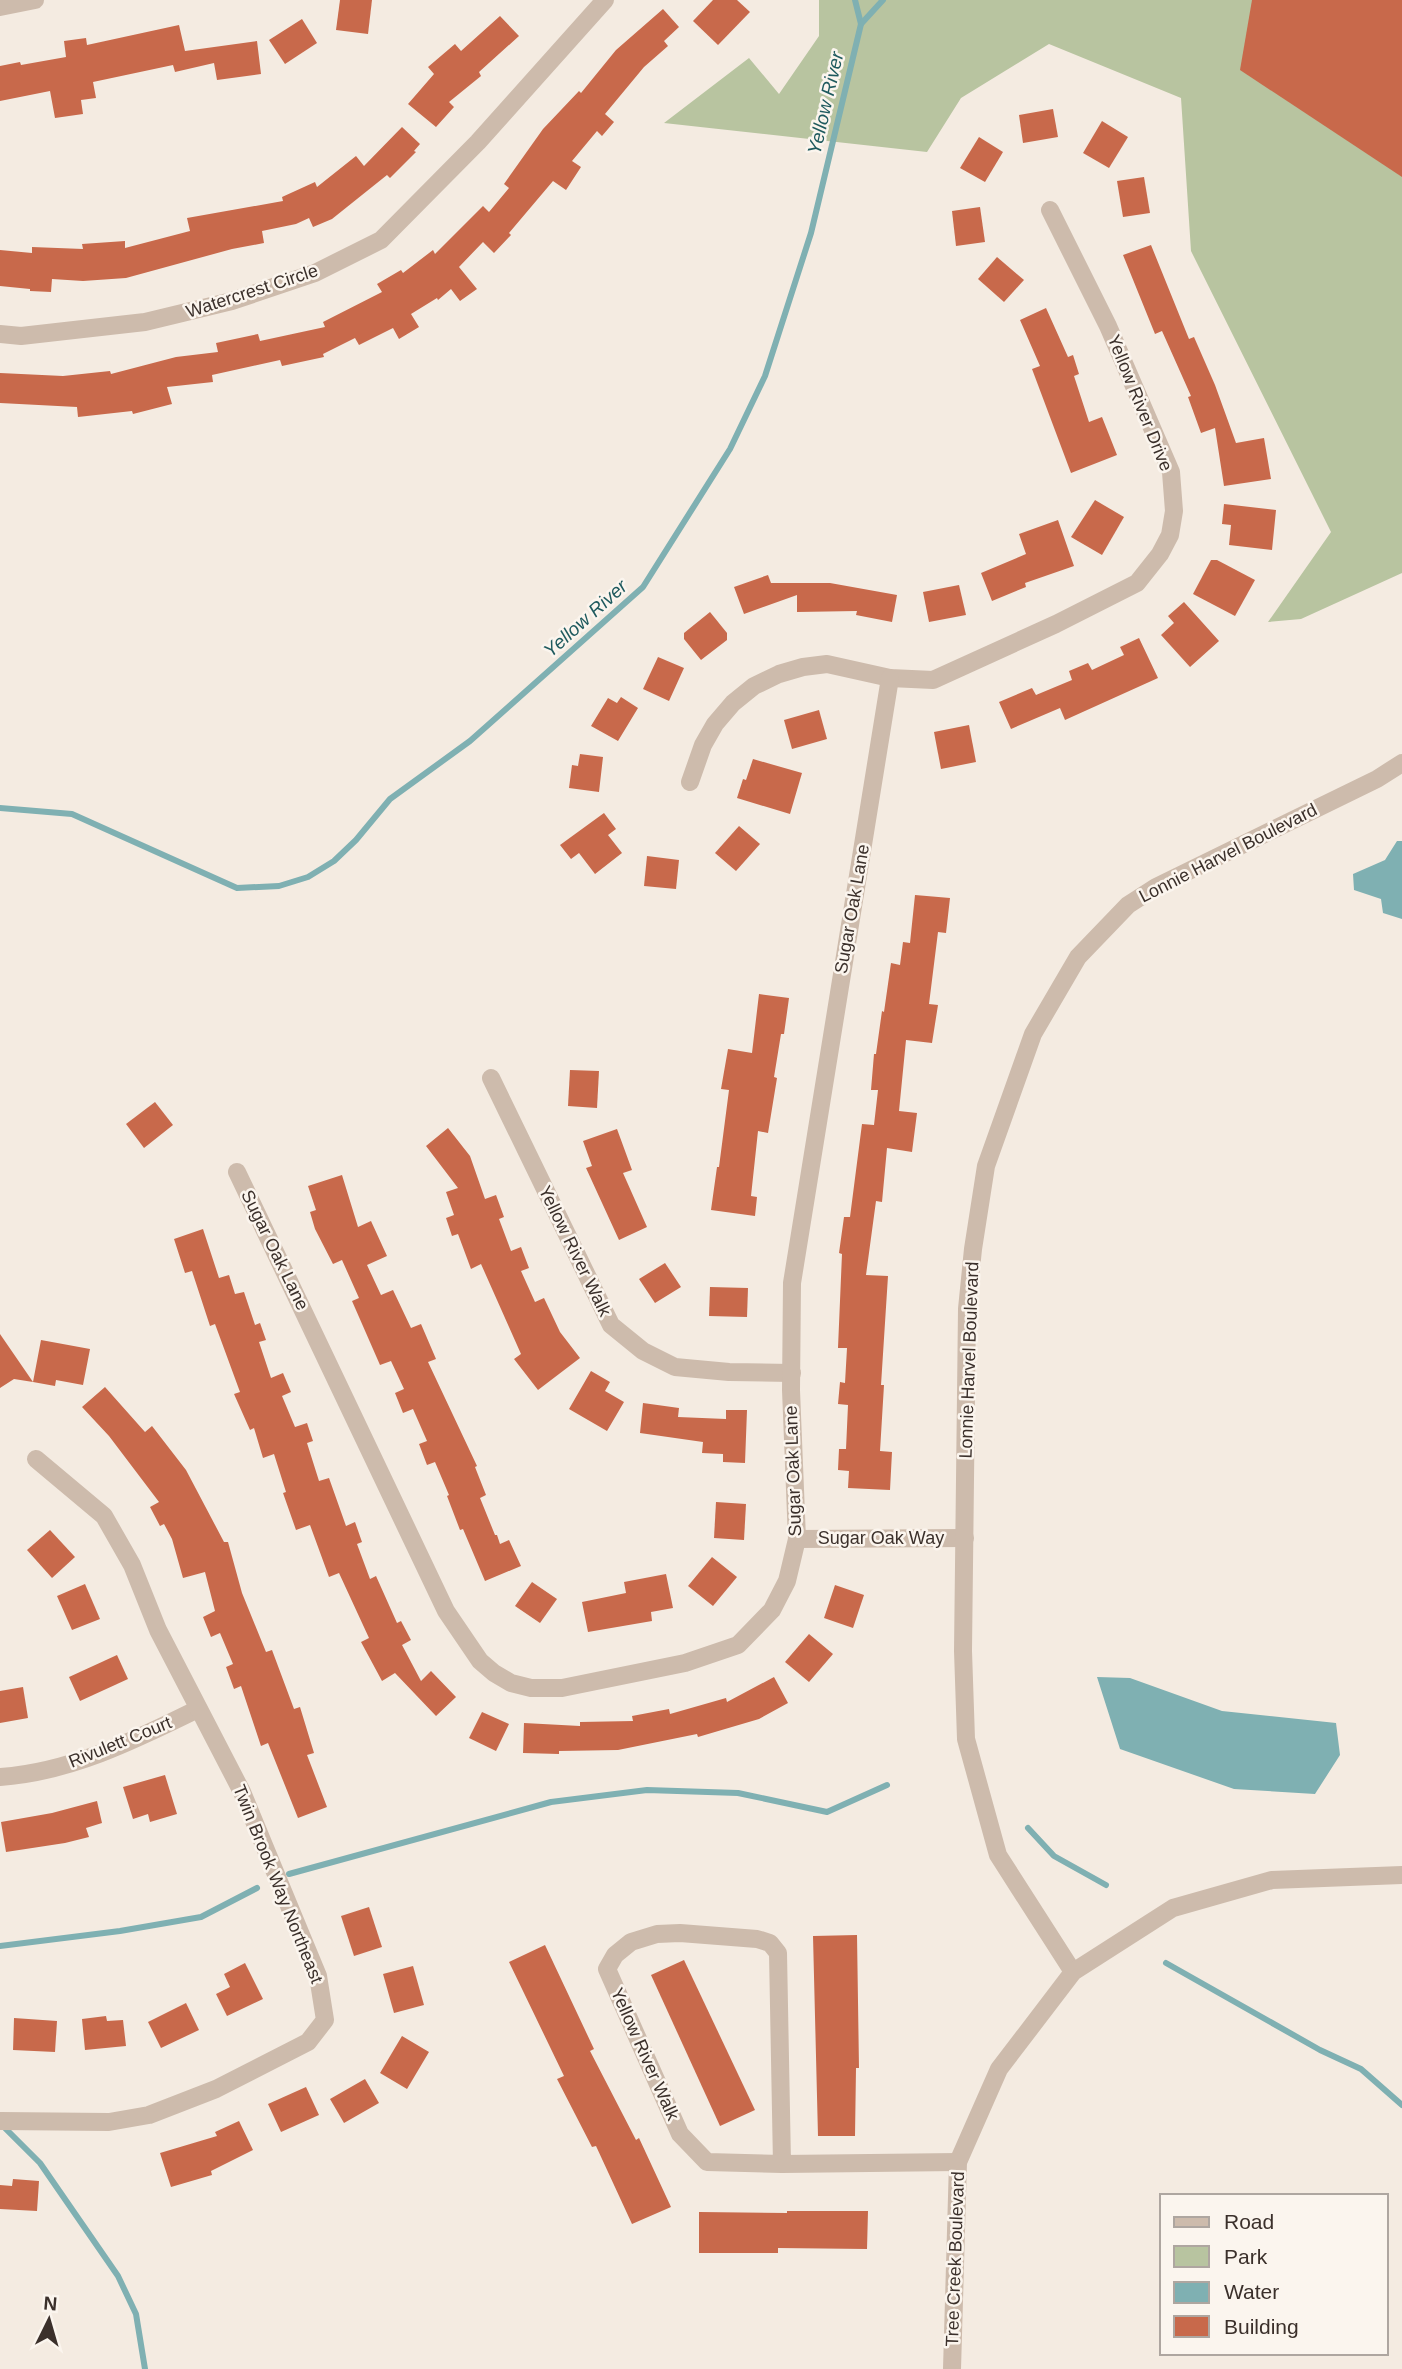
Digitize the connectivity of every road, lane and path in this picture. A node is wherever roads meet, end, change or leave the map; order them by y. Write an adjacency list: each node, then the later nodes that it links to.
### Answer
1 (36, 0): 3 (street)
2 (605, 0): 5 (street, Watercrest Circle)
3 (0, 7)
4 (1050, 210): 6 (street, Yellow River Drive)
5 (0, 334)
6 (890, 678): 8 (street, Yellow River Drive); 11 (street, Sugar Oak Lane)
7 (1402, 762): 13 (street, Lonnie Harvel Boulevard)
8 (690, 782)
9 (491, 1077): 11 (street, Yellow River Walk)
10 (237, 1172): 14 (street, Sugar Oak Lane)
11 (792, 1373): 14 (street, Sugar Oak Lane)
12 (36, 1459): 15 (street, Twin Brook Way Northeast)
13 (965, 1538): 14 (street, Sugar Oak Way); 18 (street, Lonnie Harvel Boulevard)
14 (797, 1539)
15 (198, 1709): 16 (street, Rivulett Court); 19 (street, Twin Brook Way Northeast)
16 (0, 1777)
17 (1402, 1875): 18 (street)
18 (1073, 1972): 20 (street, Tree Creek Boulevard)
19 (0, 2121)
20 (958, 2162): 21 (street, Yellow River Walk); 22 (street, Tree Creek Boulevard)
21 (782, 2164): 21 (street, Yellow River Walk)
22 (952, 2369)

